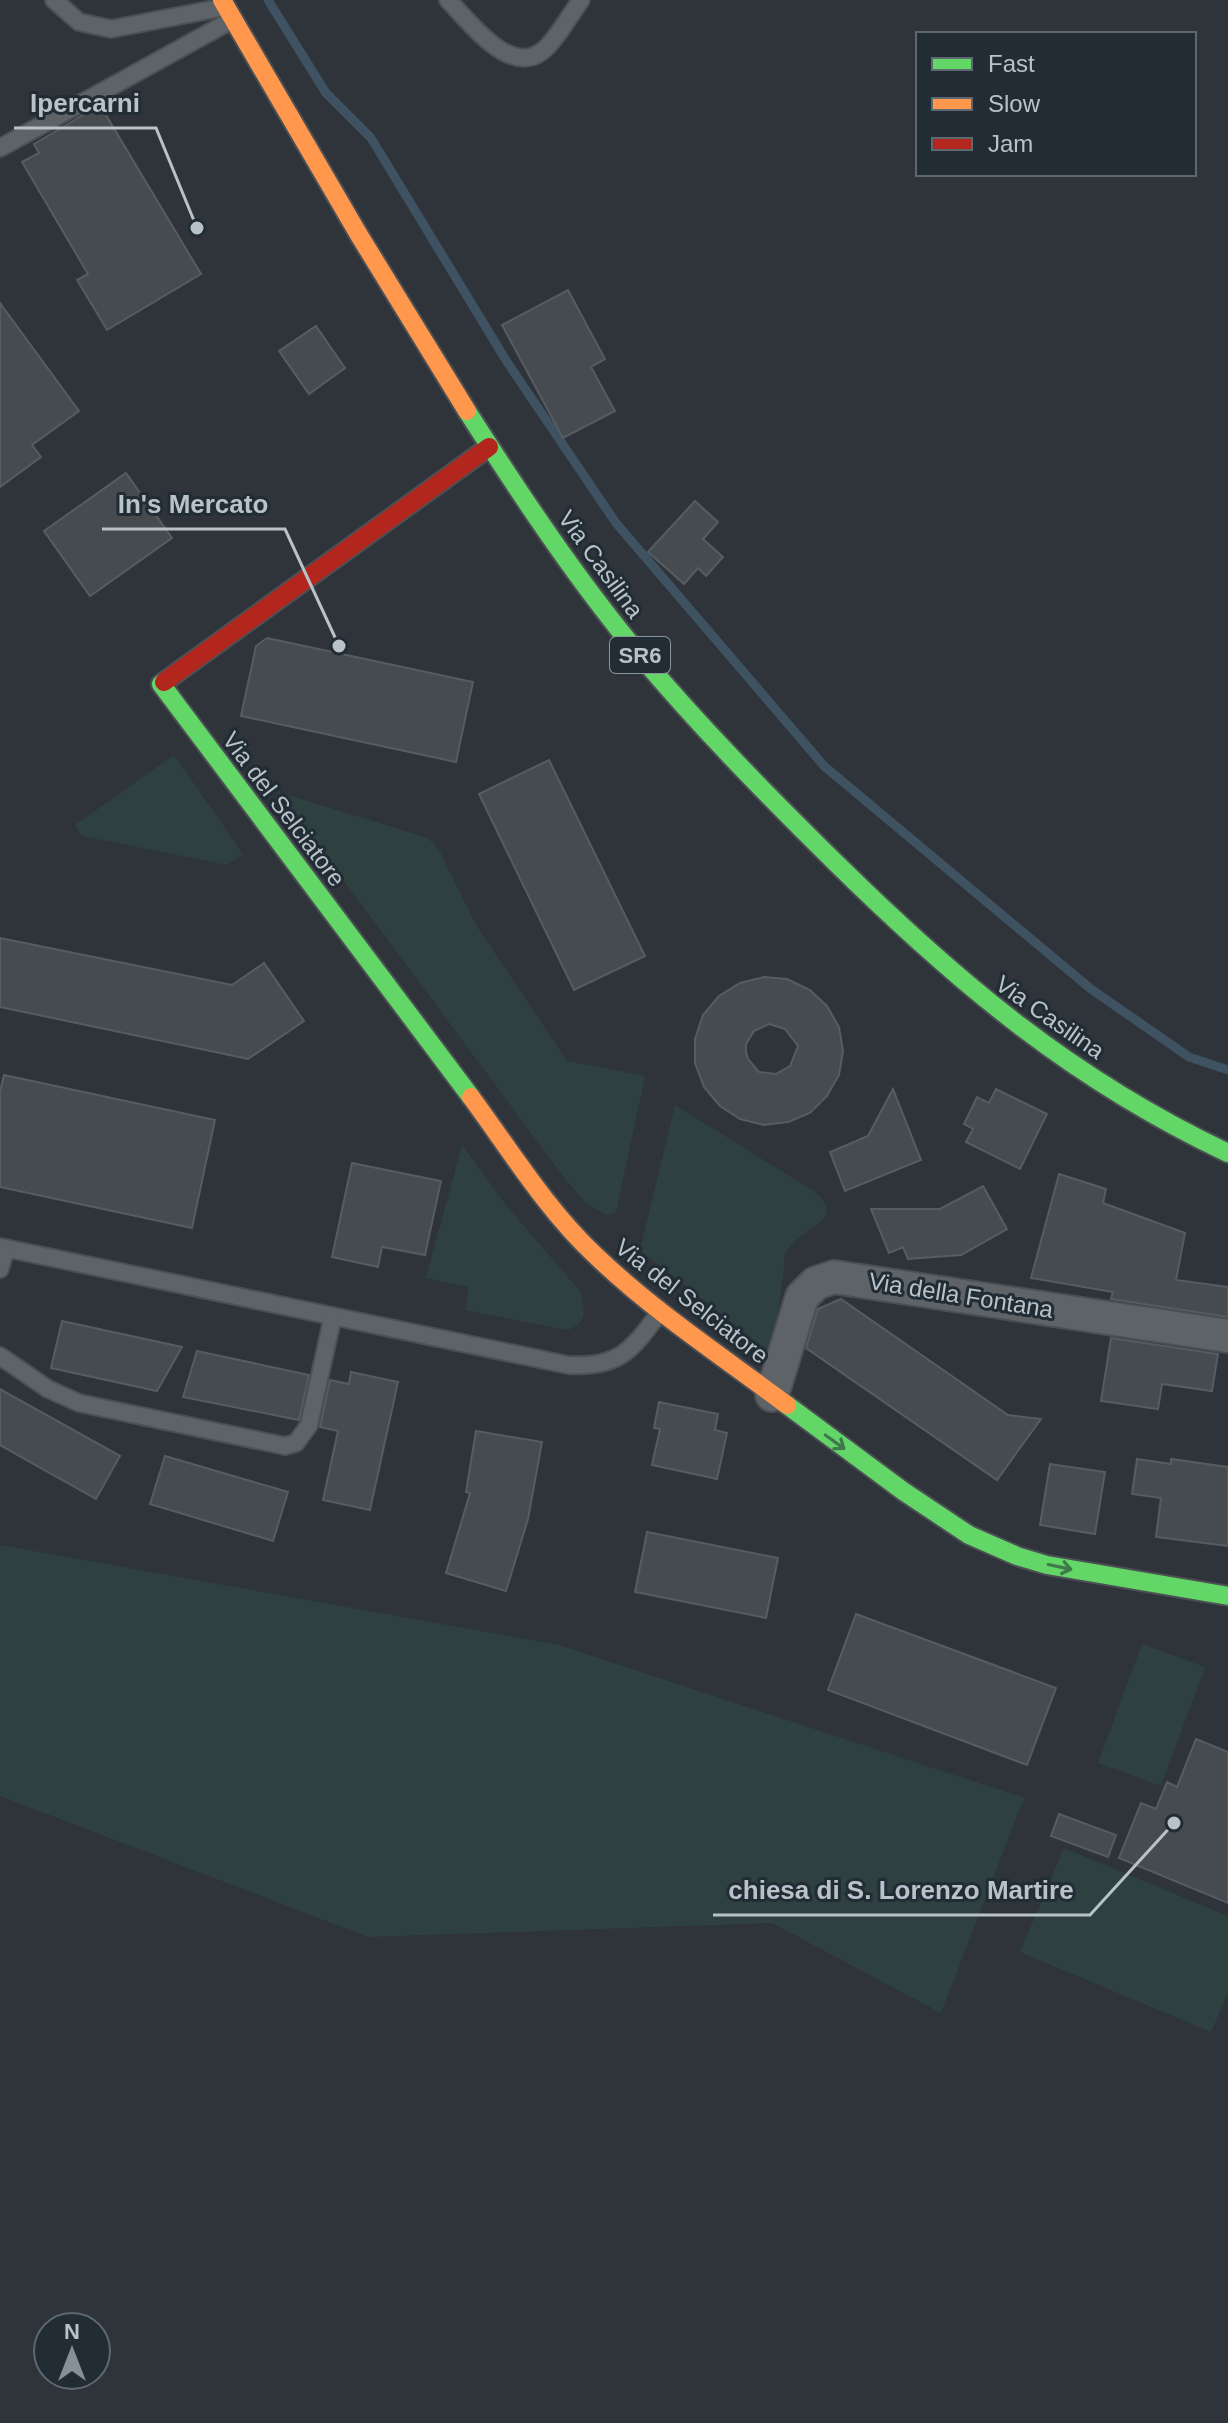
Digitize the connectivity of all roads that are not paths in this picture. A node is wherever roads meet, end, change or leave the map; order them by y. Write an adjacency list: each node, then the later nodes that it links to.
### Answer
1 (54, 0): 4 (lane)
2 (448, 0): 3 (lane)
3 (581, 0)
4 (228, 9): 5 (lane); 6 (street, Via Casilina / SR6)
5 (0, 148)
6 (489, 447): 7 (street, Via Casilina / SR6); 11 (street, Via del Selciatore)
7 (1184, 1133): 8 (street)
8 (1228, 1155)
9 (3, 1248): 10 (lane); 12 (lane)
10 (0, 1269)
11 (661, 1311): 12 (lane); 15 (street, Via del Selciatore)
12 (333, 1316): 14 (lane)
13 (1228, 1336): 15 (street, Via della Fontana)
14 (0, 1356)
15 (772, 1395): 16 (street, Via del Selciatore, one-way to 16)
16 (1228, 1596)

